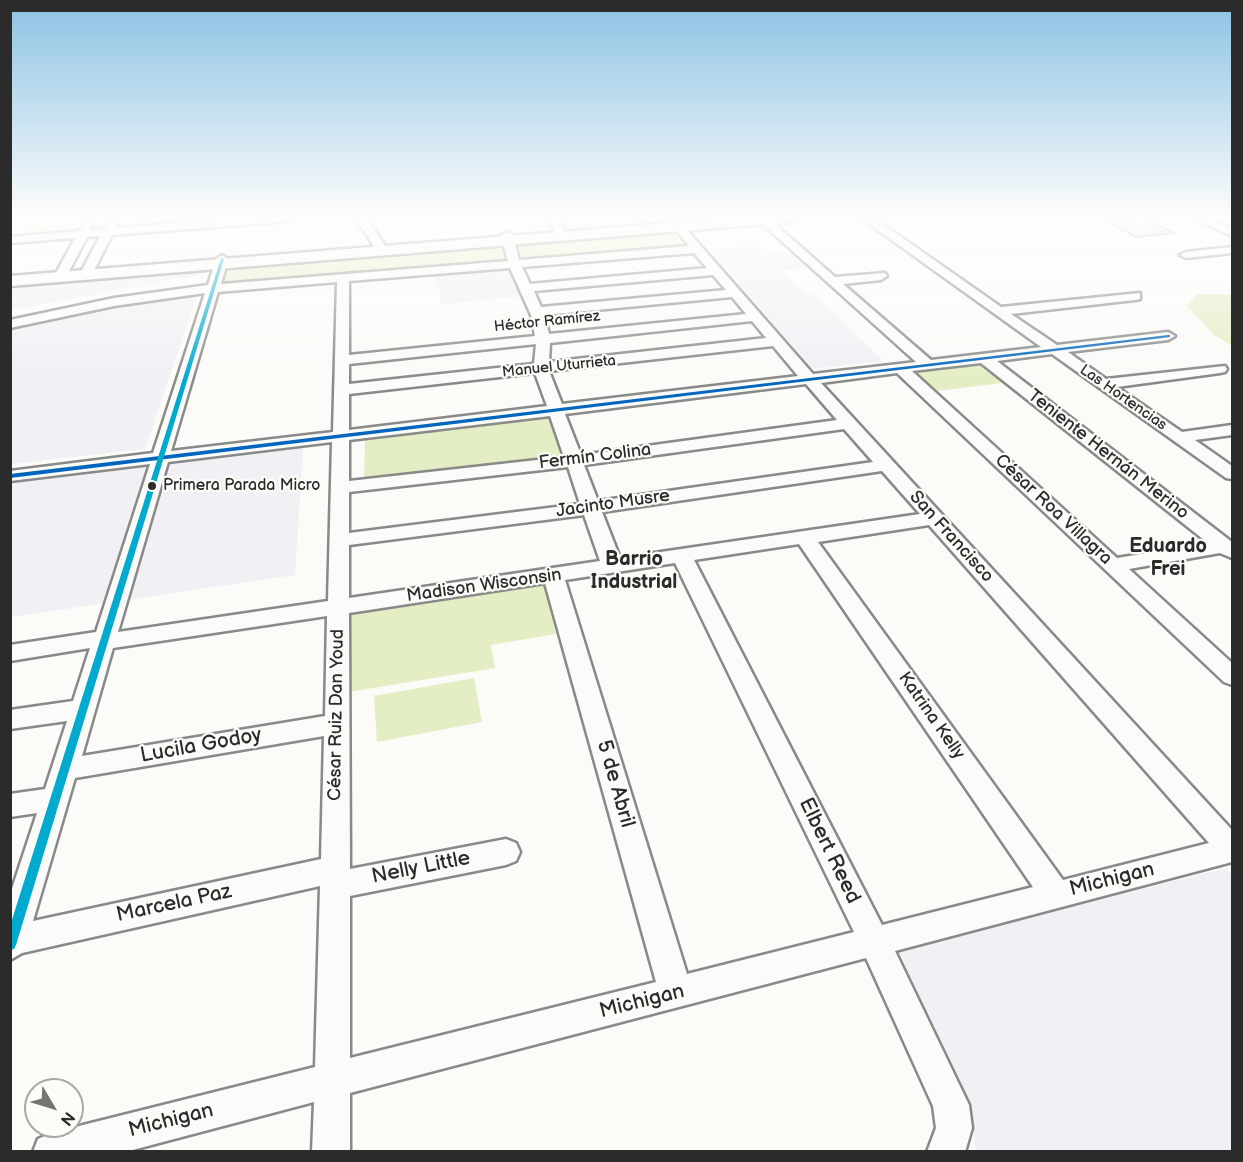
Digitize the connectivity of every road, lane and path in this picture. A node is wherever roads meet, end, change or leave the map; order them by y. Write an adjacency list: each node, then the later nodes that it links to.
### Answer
1 (84, 272): 12 (main road)
2 (213, 272): 23 (street)
3 (215, 272): 25 (street)
4 (219, 272): 44 (street)
5 (241, 272): 15 (street)
6 (418, 272): 15 (street)
7 (517, 272): 18 (street)
8 (702, 272): 18 (street)
9 (717, 272): 19 (street, San Francisco)
10 (823, 272): 17 (street)
11 (944, 272): 21 (street, Las Hortencias)
12 (61, 274): 13 (main road); 16 (main road)
13 (11, 276)
14 (881, 276): 17 (street)
15 (343, 278): 31 (street, César Ruiz Dan Youd)
16 (10, 281)
17 (833, 281): 32 (street)
18 (526, 288): 22 (street)
19 (735, 293): 22 (street); 24 (street, San Francisco)
20 (1135, 296): 21 (street)
21 (998, 310): 29 (street, Las Hortencias)
22 (535, 312): 27 (street)
23 (10, 314)
24 (756, 317): 27 (street, Héctor Ramírez); 28 (street, San Francisco)
25 (10, 324)
26 (1168, 336): 29 (street)
27 (543, 339): 31 (street, Héctor Ramírez); 34 (street)
28 (776, 341): 34 (street, Manuel Uturrieta); 36 (street, San Francisco)
29 (1054, 349): 30 (street); 37 (street, Las Hortencias)
30 (984, 358): 32 (street); 54 (street, Teniente Hernán Merino)
31 (341, 360): 38 (street, César Ruiz Dan Youd)
32 (928, 365): 33 (street)
33 (900, 368): 36 (street); 56 (street, César Roa Villagra)
34 (540, 369): 38 (street, Manuel Uturrieta); 39 (street)
35 (1220, 369): 37 (street)
36 (809, 379): 39 (street); 40 (street, San Francisco)
37 (1103, 384): 43 (street, Las Hortencias)
38 (341, 390): 42 (street, César Ruiz Dan Youd)
39 (555, 410): 42 (street); 45 (street)
40 (849, 423): 45 (street, Fermín Colina); 46 (street, San Francisco)
41 (1233, 430): 43 (street)
42 (340, 436): 44 (street); 49 (street, César Ruiz Dan Youd)
43 (1179, 437): 47 (street, Las Hortencias)
44 (161, 457): 48 (street); 60 (street)
45 (574, 461): 49 (street, Fermín Colina); 50 (street)
46 (886, 465): 50 (street, Jacinto Musre); 51 (street, San Francisco)
47 (1233, 474)
48 (10, 476)
49 (340, 488): 53 (street, César Ruiz Dan Youd)
50 (592, 508): 53 (street, Jacinto Musre); 57 (street)
51 (935, 518): 52 (street, Madison Wisconsin); 69 (street, San Francisco)
52 (805, 538): 55 (street, Madison Wisconsin); 72 (street, Katrina Kelly)
53 (339, 540): 59 (street, César Ruiz Dan Youd)
54 (1228, 549): 56 (street)
55 (682, 556): 57 (street, Madison Wisconsin); 74 (street, Elbert Reed)
56 (1112, 566): 62 (street, César Roa Villagra)
57 (613, 568): 58 (street, Madison Wisconsin)
58 (553, 575): 59 (street, Madison Wisconsin); 76 (street, 5 de Abril)
59 (338, 608): 60 (street, Madison Wisconsin); 65 (street, César Ruiz Dan Youd)
60 (104, 640): 61 (street, Madison Wisconsin); 63 (street)
61 (10, 653)
62 (1233, 676)
63 (83, 709): 64 (street); 66 (street)
64 (10, 720)
65 (337, 724): 66 (street, Lucila Godoy); 71 (street, César Ruiz Dan Youd)
66 (64, 769): 67 (street)
67 (56, 798): 68 (street); 73 (street)
68 (10, 806)
69 (1233, 849): 72 (street, Michigan)
70 (506, 852): 71 (street, Nelly Little)
71 (335, 877): 75 (street, Marcela Paz); 77 (street, César Ruiz Dan Youd)
72 (1056, 894): 74 (street, Michigan)
73 (16, 905): 75 (street)
74 (874, 941): 76 (street, Michigan); 80 (street, Elbert Reed)
75 (11, 942)
76 (676, 993): 77 (street, Michigan)
77 (332, 1080): 78 (street, Michigan); 79 (street, César Ruiz Dan Youd)
78 (51, 1152)
79 (331, 1152)
80 (946, 1152)

